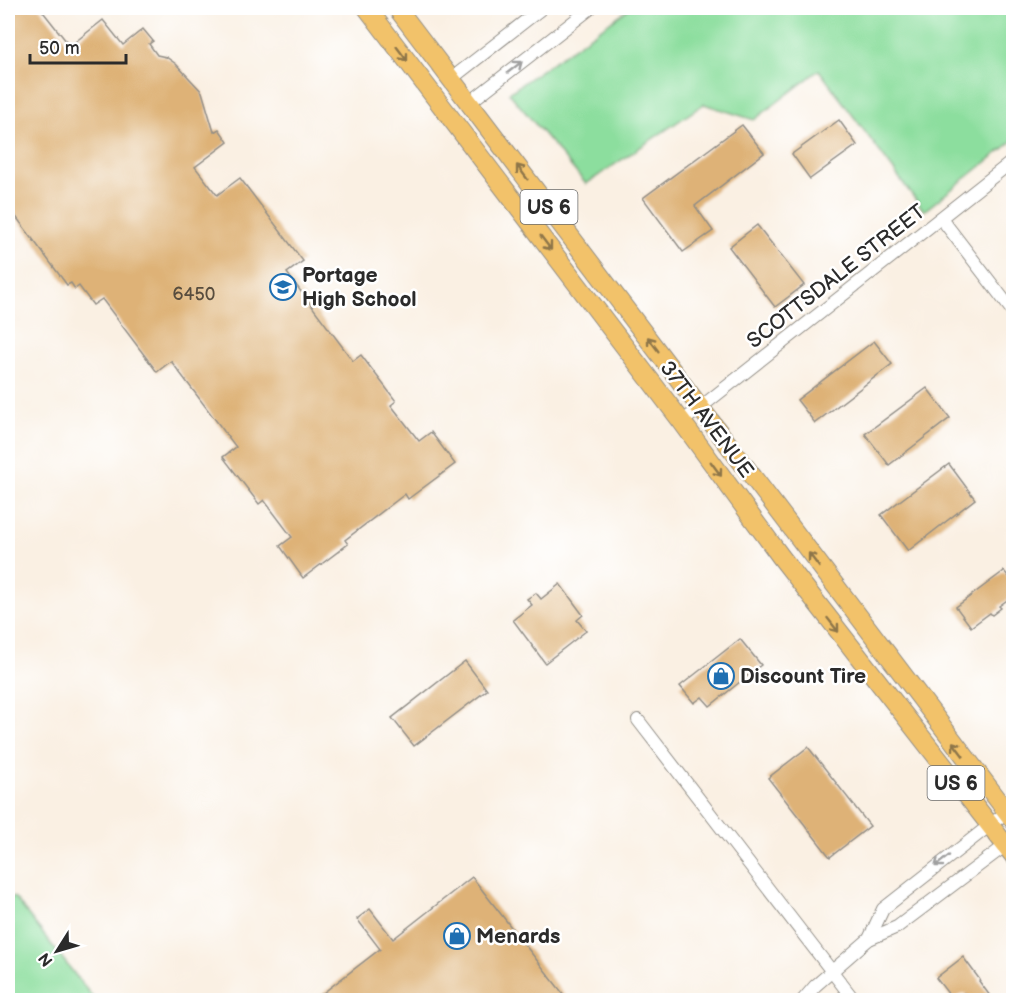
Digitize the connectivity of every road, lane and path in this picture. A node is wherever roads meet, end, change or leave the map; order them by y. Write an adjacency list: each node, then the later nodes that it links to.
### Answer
1 (367, 8): 11 (main road, 37TH AVENUE / US 6, one-way to 11)
2 (397, 8): 5 (main road, 37TH AVENUE / US 6)
3 (542, 8): 5 (street)
4 (591, 8): 6 (street, one-way to 4)
5 (451, 79): 6 (main road, 37TH AVENUE / US 6)
6 (469, 103): 10 (main road, 37TH AVENUE / US 6, one-way to 6)
7 (1014, 160): 8 (street, SCOTTSDALE STREET)
8 (941, 218): 9 (street); 10 (street, SCOTTSDALE STREET)
9 (1014, 313)
10 (701, 407): 11 (street, SCOTTSDALE STREET); 13 (main road, 37TH AVENUE / US 6, one-way to 10)
11 (682, 422): 14 (main road, 37TH AVENUE / US 6, one-way to 14)
12 (638, 720): 17 (street)
13 (1011, 813): 14 (street)
14 (988, 825): 15 (main road, 37TH AVENUE / US 6); 16 (street, one-way to 16)
15 (1011, 847): 16 (street)
16 (869, 939): 17 (street)
17 (832, 971): 18 (street); 19 (street)
18 (803, 1000)
19 (854, 1000)

